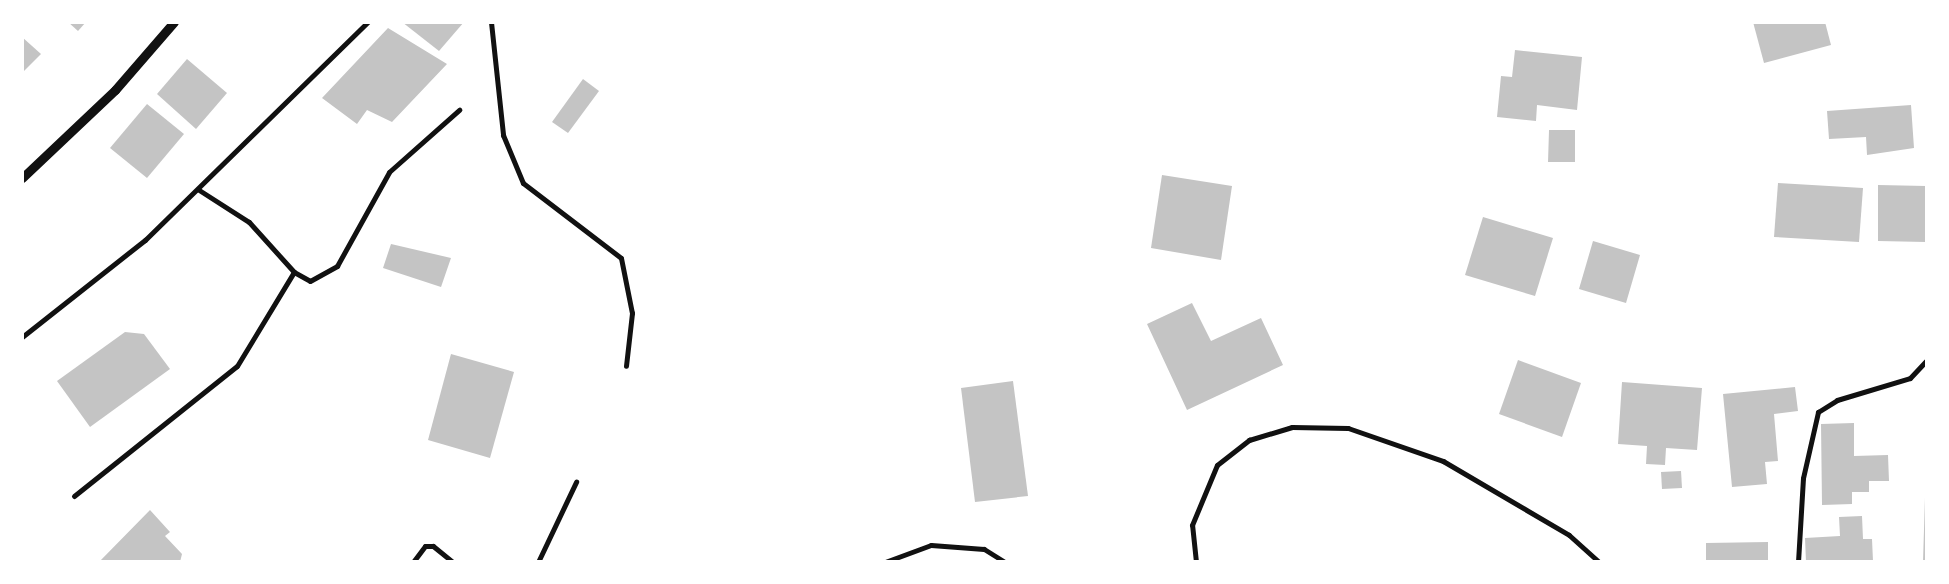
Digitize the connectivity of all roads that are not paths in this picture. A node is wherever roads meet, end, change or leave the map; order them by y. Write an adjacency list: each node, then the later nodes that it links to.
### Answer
1 (174, 22): 5 (street)
2 (368, 22): 6 (street)
3 (491, 22): 10 (street)
4 (459, 110): 7 (street)
5 (22, 178)
6 (199, 190): 7 (street); 8 (street)
7 (294, 272): 12 (street)
8 (22, 337)
9 (1926, 361): 20 (street)
10 (626, 366)
11 (576, 482): 15 (street)
12 (74, 496)
13 (413, 562): 14 (street)
14 (453, 562)
15 (538, 562)
16 (885, 562): 17 (street)
17 (1005, 562)
18 (1196, 562): 19 (street)
19 (1599, 562)
20 (1798, 562)

